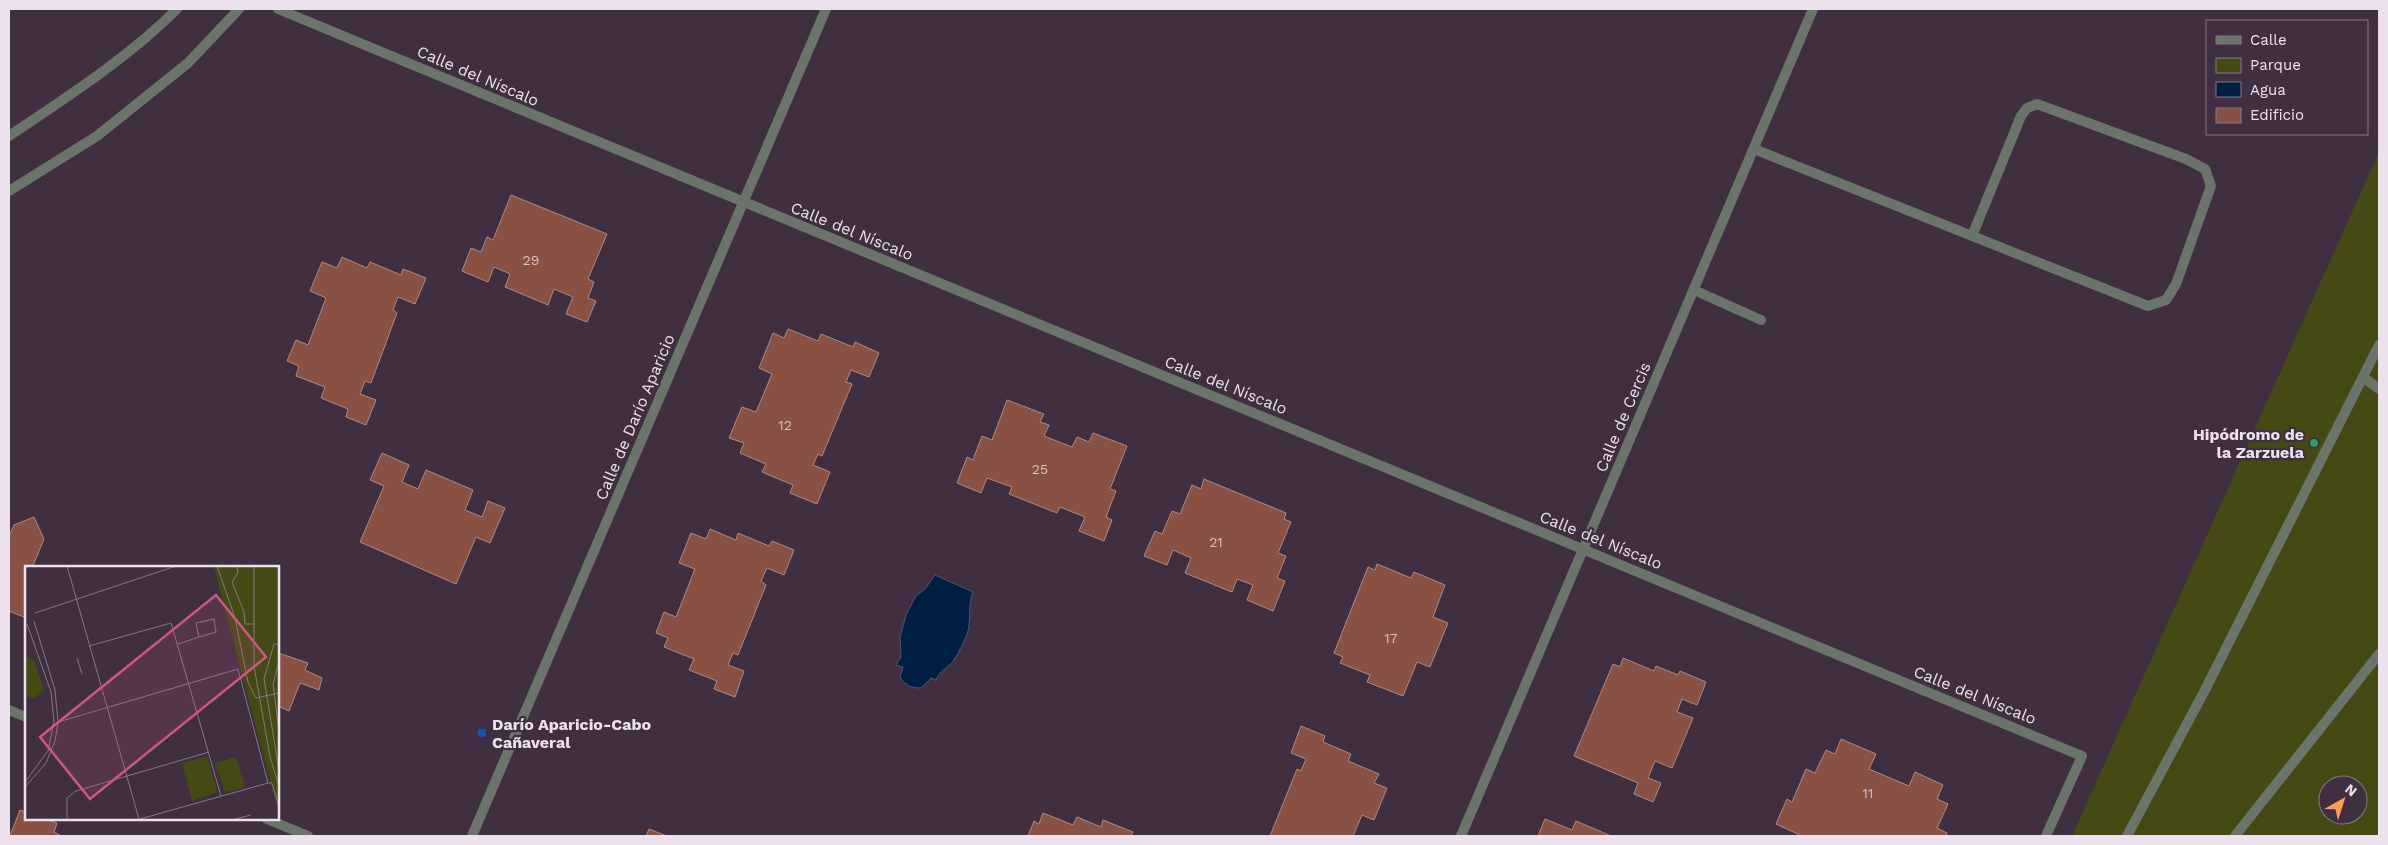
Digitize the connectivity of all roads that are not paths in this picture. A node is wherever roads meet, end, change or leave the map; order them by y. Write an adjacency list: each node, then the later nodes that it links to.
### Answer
1 (177, 9): 6 (street)
2 (239, 9): 8 (street)
3 (278, 9): 9 (street, Calle del Níscalo)
4 (826, 9): 9 (street, Calle de Darío Aparicio)
5 (1813, 9): 7 (street, Calle de Cercis)
6 (9, 136)
7 (1754, 149): 10 (street); 11 (street, Calle de Cercis)
8 (9, 191)
9 (743, 202): 16 (street, Calle del Níscalo); 22 (street, Calle de Darío Aparicio)
10 (1972, 236): 10 (street)
11 (1694, 290): 12 (street); 16 (street, Calle de Cercis)
12 (1761, 320)
13 (2379, 345): 14 (street)
14 (2363, 377): 15 (street); 25 (street)
15 (2379, 389)
16 (1583, 549): 23 (street, Calle de Cercis); 24 (street, Calle del Níscalo)
17 (2379, 654): 26 (street)
18 (9, 710): 19 (street)
19 (25, 717)
20 (268, 820): 21 (street)
21 (308, 836)
22 (472, 836)
23 (1461, 836)
24 (2046, 836)
25 (2127, 836)
26 (2236, 836)

